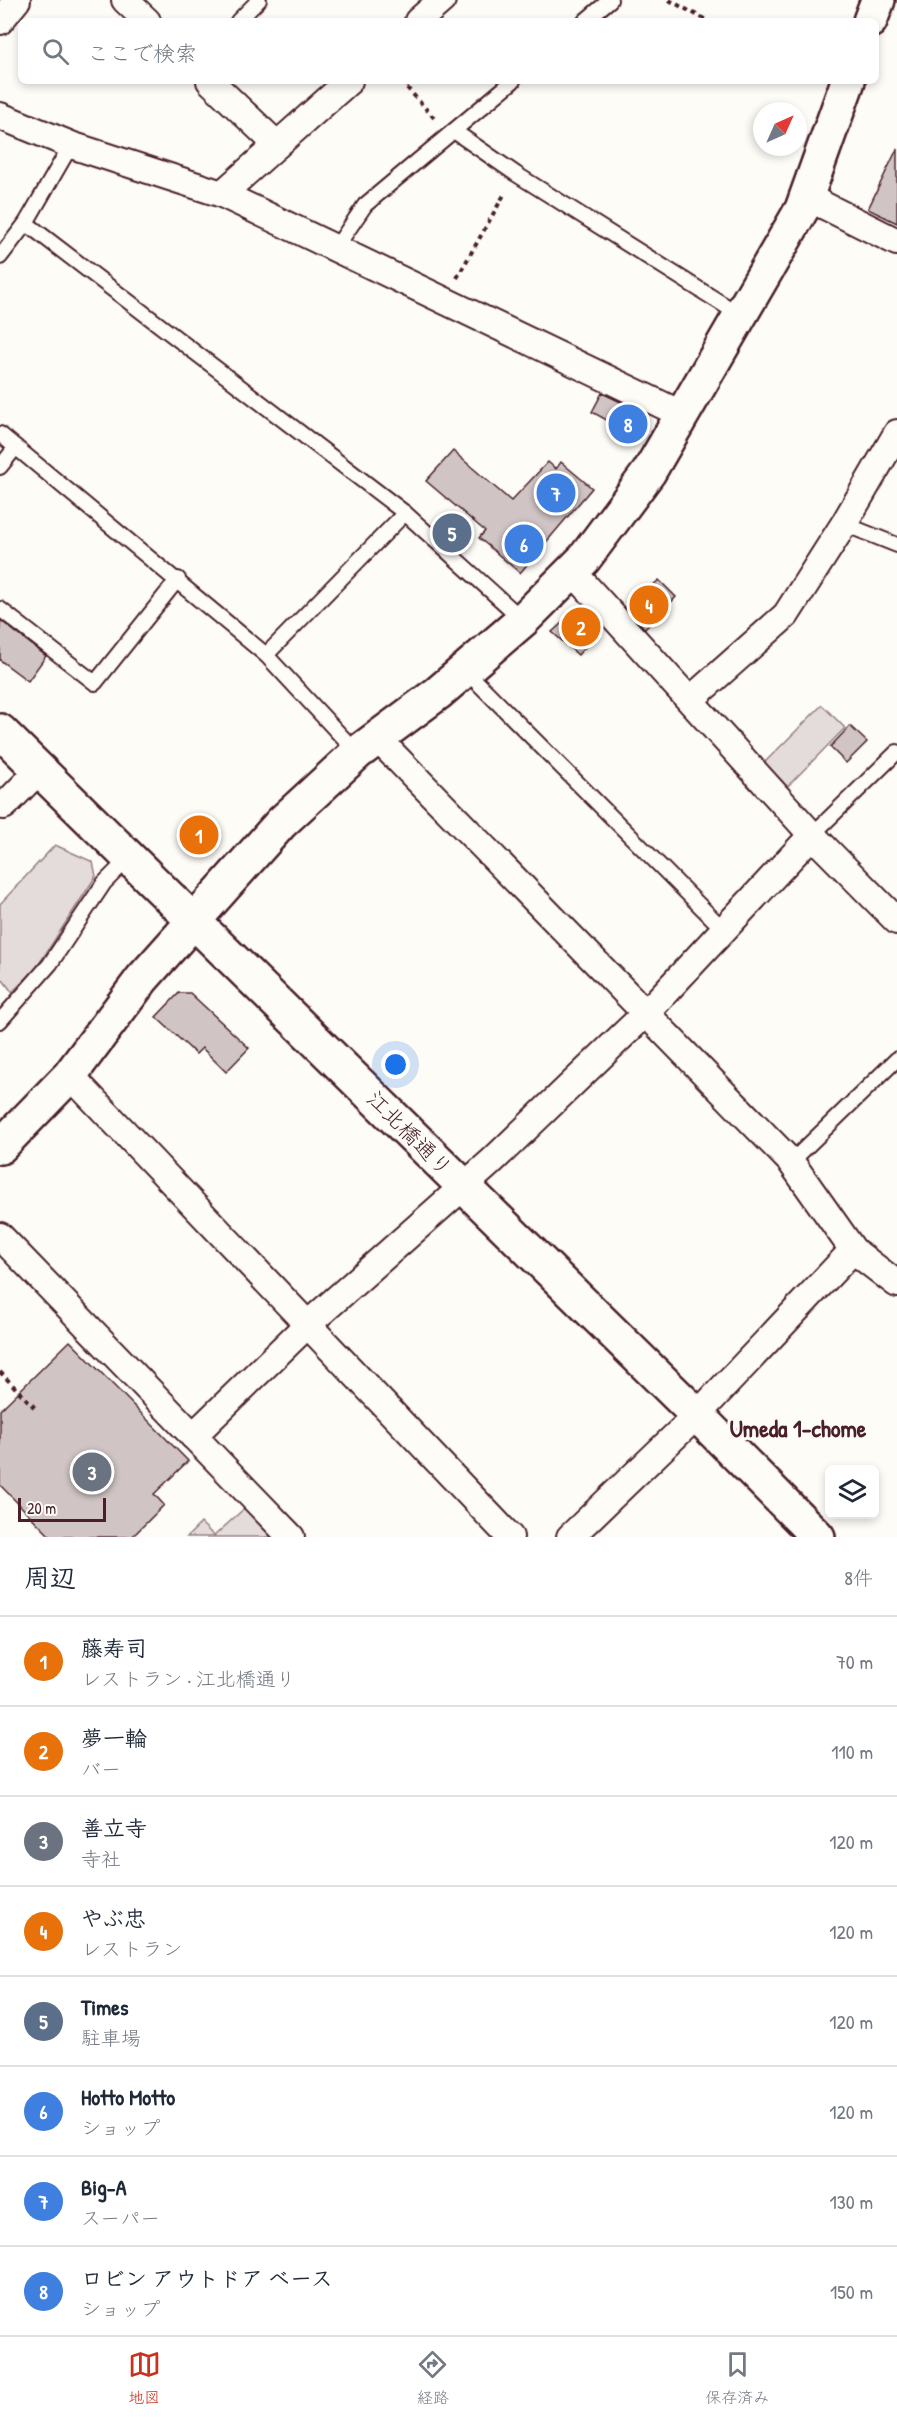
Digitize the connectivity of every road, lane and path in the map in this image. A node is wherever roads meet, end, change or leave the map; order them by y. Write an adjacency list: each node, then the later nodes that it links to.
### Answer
1 (17, 0): 14 (street)
2 (125, 0): 8 (street)
3 (259, 0): 9 (lane)
4 (442, 0): 10 (street)
5 (610, 0): 11 (lane)
6 (669, 0): 12 (path)
7 (878, 0): 13 (street)
8 (144, 18)
9 (241, 18)
10 (421, 18)
11 (589, 18)
12 (702, 18)
13 (871, 18)
14 (0, 21)
15 (213, 84): 23 (street)
16 (346, 84): 23 (street)
17 (404, 84): 21 (path)
18 (509, 84): 21 (lane)
19 (847, 84): 26 (street)
20 (0, 116): 22 (street)
21 (452, 133): 24 (lane); 29 (lane)
22 (71, 145): 25 (street); 27 (lane)
23 (277, 145): 25 (street)
24 (516, 174): 31 (path); 32 (lane)
25 (222, 194): 29 (street)
26 (807, 196): 28 (street); 32 (street)
27 (26, 224): 30 (lane); 38 (lane)
28 (897, 242)
29 (335, 249): 31 (street)
30 (0, 257)
31 (444, 301): 33 (street)
32 (740, 315): 33 (street)
33 (681, 414): 41 (street)
34 (897, 433): 39 (street)
35 (0, 434): 36 (lane)
36 (15, 447): 37 (lane); 42 (lane)
37 (0, 467)
38 (405, 513): 44 (lane); 45 (lane)
39 (844, 524): 40 (lane); 47 (street)
40 (897, 545)
41 (573, 572): 44 (street); 47 (street)
42 (178, 579): 43 (lane); 45 (lane)
43 (0, 609)
44 (523, 620): 46 (street)
45 (266, 655): 49 (lane)
46 (465, 670): 49 (street); 57 (lane)
47 (690, 700): 53 (street)
48 (0, 731): 51 (street, 江北橋通り)
49 (367, 746): 56 (street); 58 (street)
50 (894, 762): 53 (lane)
51 (39, 770): 52 (street); 54 (street, 江北橋通り)
52 (0, 804)
53 (812, 835): 55 (street); 57 (street)
54 (129, 858): 56 (street, 江北橋通り); 59 (lane)
55 (897, 921)
56 (194, 922): 61 (street); 64 (street, 江北橋通り)
57 (724, 930): 58 (street)
58 (646, 1013): 63 (street); 64 (street)
59 (0, 1021)
60 (894, 1069): 63 (lane)
61 (70, 1075): 62 (street); 68 (street)
62 (0, 1147)
63 (791, 1162): 66 (street)
64 (463, 1186): 68 (street); 71 (street, 江北橋通り)
65 (0, 1236): 72 (street)
66 (854, 1250): 67 (street); 71 (street)
67 (897, 1284)
68 (307, 1325): 72 (street); 75 (street)
69 (0, 1372): 70 (path)
70 (34, 1408)
71 (697, 1415): 73 (street, 江北橋通り); 76 (street)
72 (193, 1436): 74 (street)
73 (812, 1535)
74 (291, 1537)
75 (510, 1537)
76 (570, 1537)

